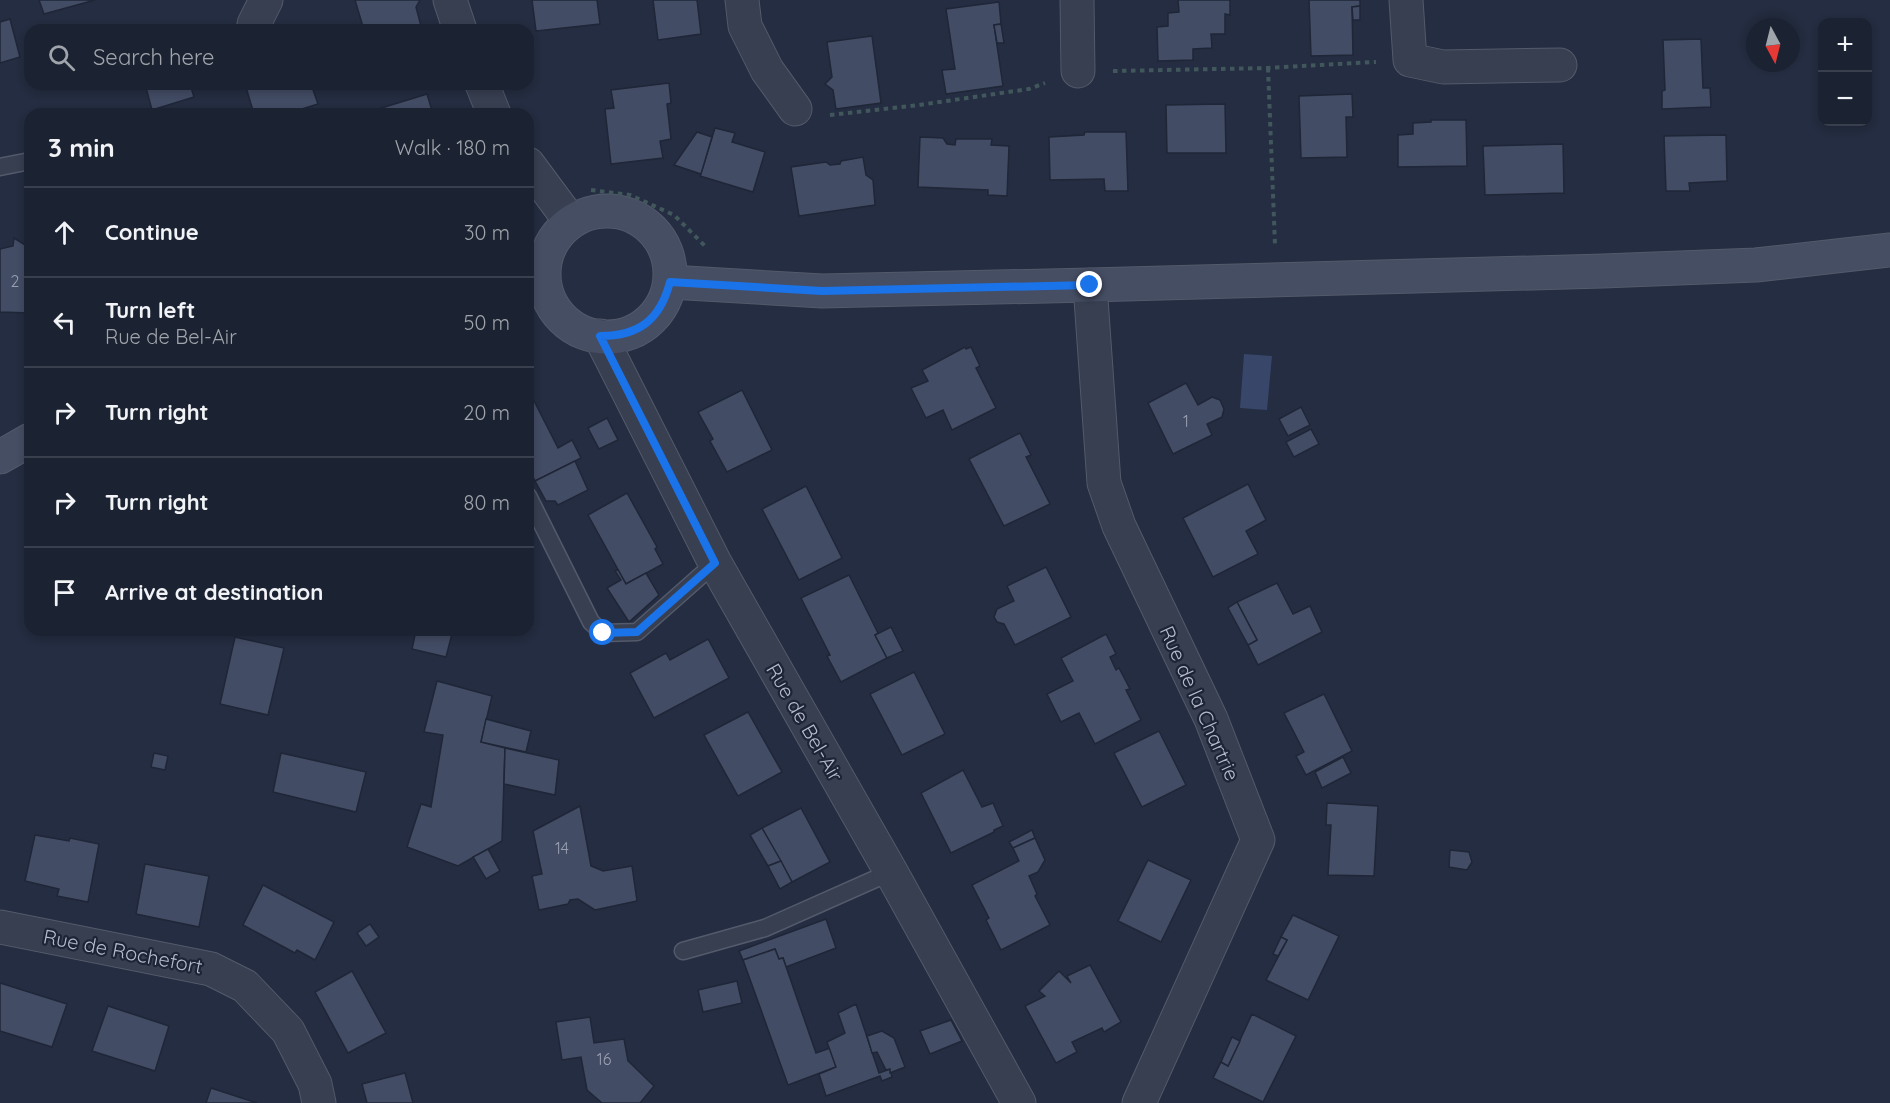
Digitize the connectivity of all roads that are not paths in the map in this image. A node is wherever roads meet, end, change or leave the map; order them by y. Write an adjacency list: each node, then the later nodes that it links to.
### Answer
1 (450, 0): 5 (street)
2 (742, 0): 10 (street)
3 (1077, 0): 7 (street)
4 (1406, 0): 6 (street)
5 (458, 24)
6 (1560, 65)
7 (1078, 72)
8 (484, 90): 9 (street)
9 (492, 108)
10 (795, 109)
11 (24, 162): 12 (lane)
12 (0, 167)
13 (536, 176): 14 (street)
14 (571, 222): 16 (street); 18 (street)
15 (1890, 250): 17 (street)
16 (670, 282): 17 (street); 19 (street)
17 (1090, 285): 29 (street, Rue de la Chartrie)
18 (537, 290): 19 (street)
19 (600, 336): 23 (street, Rue de Bel-Air)
20 (24, 443): 21 (street)
21 (0, 457)
22 (534, 508): 23 (lane)
23 (715, 563): 24 (street, Rue de Bel-Air)
24 (891, 872): 26 (lane); 28 (street, Rue de Bel-Air)
25 (0, 927): 27 (street, Rue de Rochefort)
26 (683, 951)
27 (319, 1103)
28 (1019, 1103)
29 (1139, 1103)

